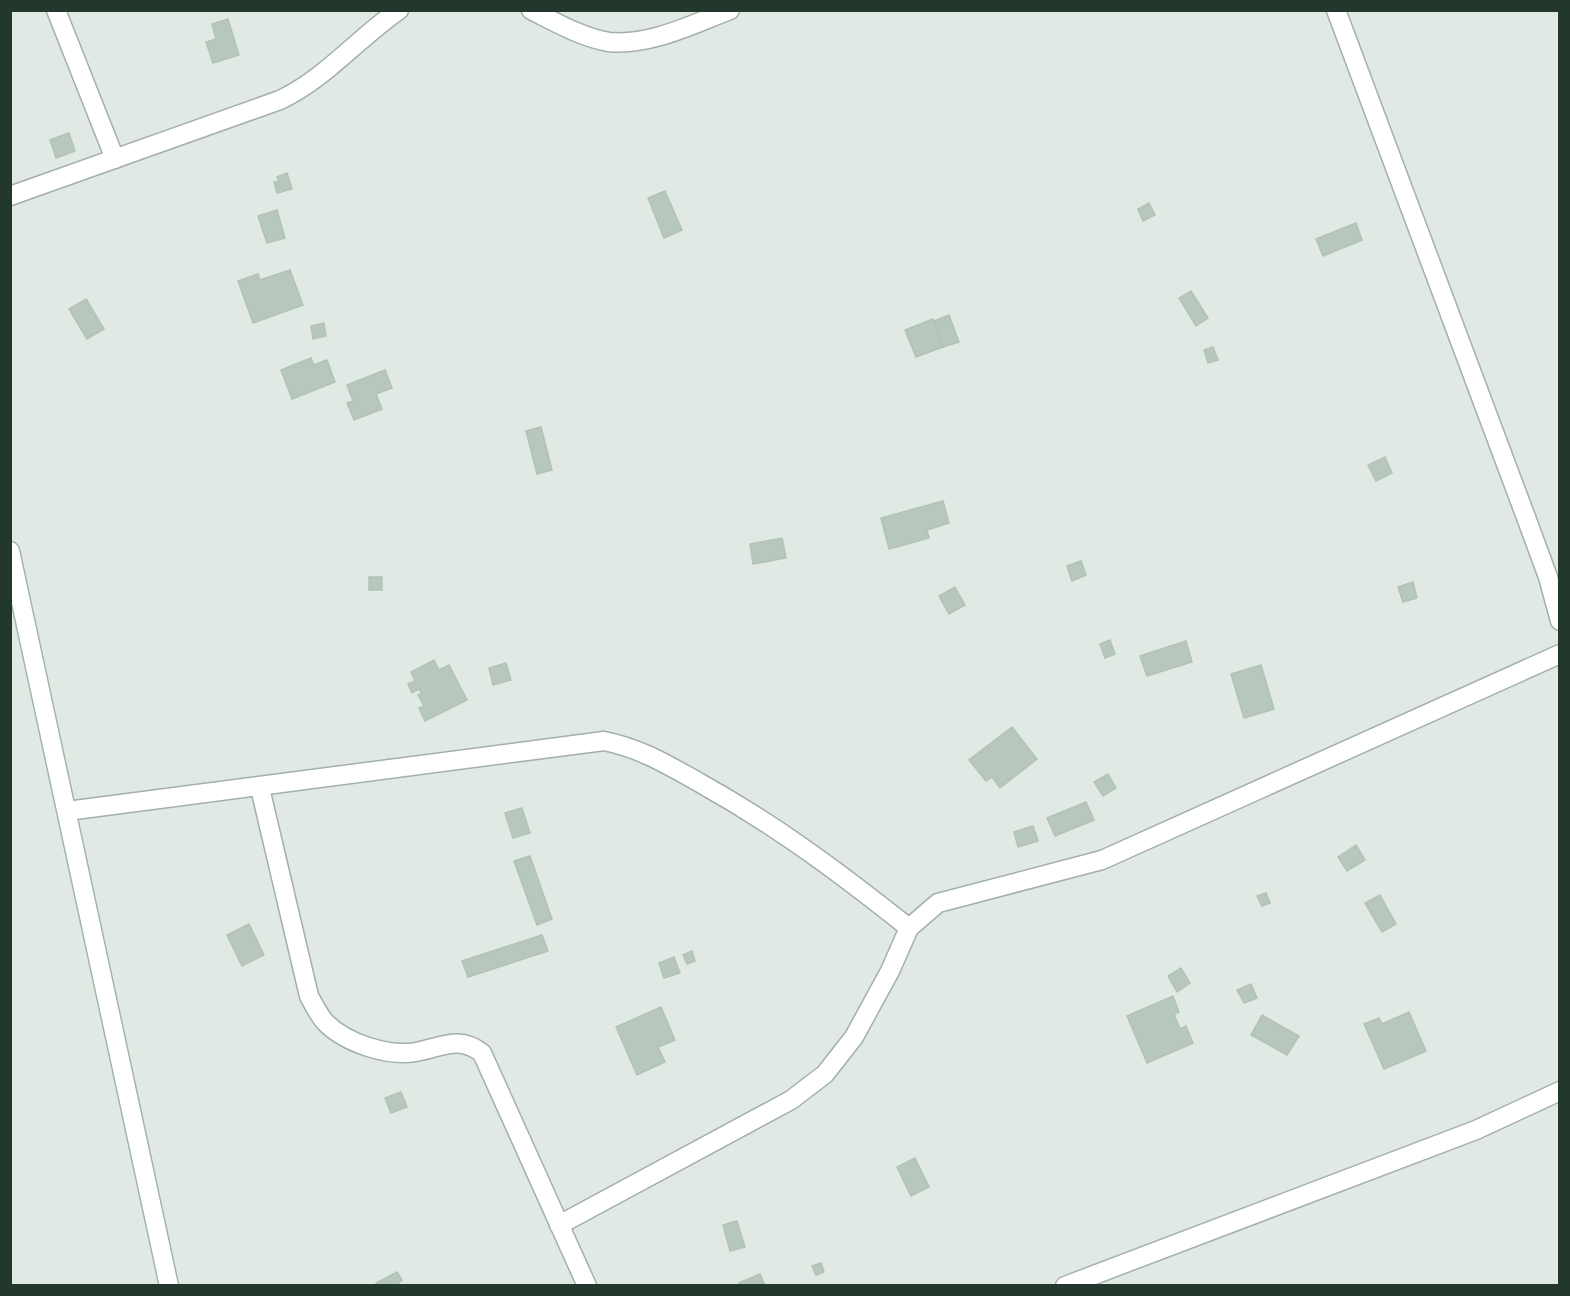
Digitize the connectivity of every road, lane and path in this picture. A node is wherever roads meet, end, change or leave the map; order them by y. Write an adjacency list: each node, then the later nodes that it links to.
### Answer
1 (56, 10): 6 (street)
2 (399, 10): 6 (street)
3 (531, 10): 4 (street)
4 (730, 10)
5 (1336, 10): 9 (street)
6 (115, 159): 7 (street)
7 (10, 196)
8 (10, 550): 12 (street)
9 (1560, 621)
10 (1560, 654): 13 (street)
11 (260, 788): 12 (street); 13 (street); 15 (street)
12 (67, 812): 16 (street)
13 (909, 928): 15 (street)
14 (1560, 1091): 18 (street)
15 (559, 1225): 17 (street)
16 (170, 1286)
17 (587, 1286)
18 (1065, 1286)

